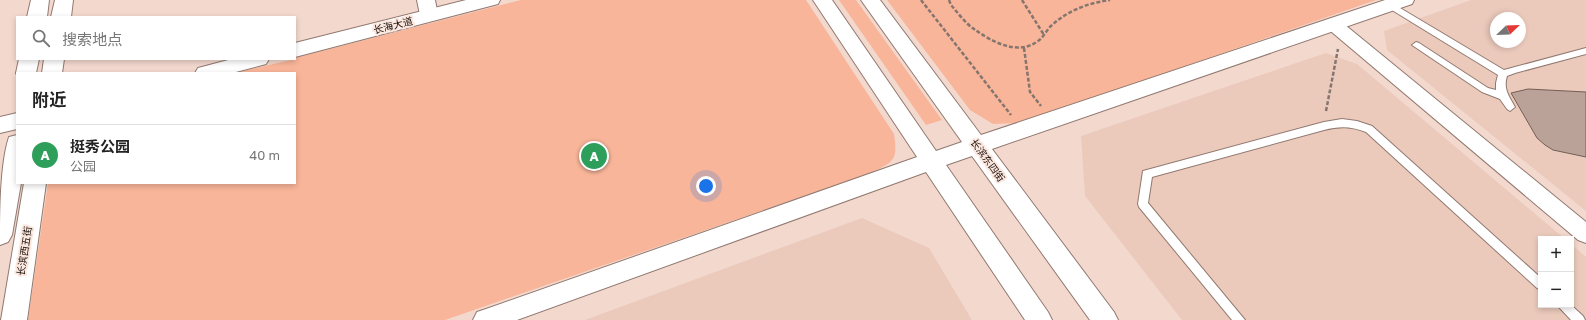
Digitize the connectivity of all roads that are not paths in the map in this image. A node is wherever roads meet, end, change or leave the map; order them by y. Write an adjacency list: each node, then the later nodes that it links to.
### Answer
1 (40, 0): 8 (street)
2 (64, 0): 9 (street)
3 (491, 0): 7 (street, 长海大道)
4 (822, 0): 27 (street)
5 (870, 0): 25 (street, 长滨东四街)
6 (1397, 3): 10 (street); 20 (lane)
7 (427, 8): 12 (street, 长海大道)
8 (37, 16)
9 (61, 16)
10 (1333, 24): 25 (street); 29 (street)
11 (1416, 45): 21 (lane)
12 (296, 50)
13 (1586, 51): 20 (lane)
14 (29, 60): 17 (street)
15 (54, 60): 18 (street)
16 (256, 60): 19 (street)
17 (26, 72)
18 (52, 72)
19 (209, 72)
20 (1503, 74): 21 (lane)
21 (1502, 96): 22 (lane)
22 (1510, 107)
23 (16, 121): 24 (street)
24 (0, 125)
25 (977, 145): 27 (street); 36 (street, 长滨东四街)
26 (16, 147): 30 (street)
27 (931, 161): 34 (street); 35 (street)
28 (34, 184): 33 (street, 长滨西五街)
29 (1586, 234)
30 (0, 235)
31 (1538, 282): 37 (lane)
32 (1566, 308): 38 (lane)
33 (14, 320)
34 (486, 320)
35 (1039, 320)
36 (1105, 320)
37 (1239, 320)
38 (1579, 320)

